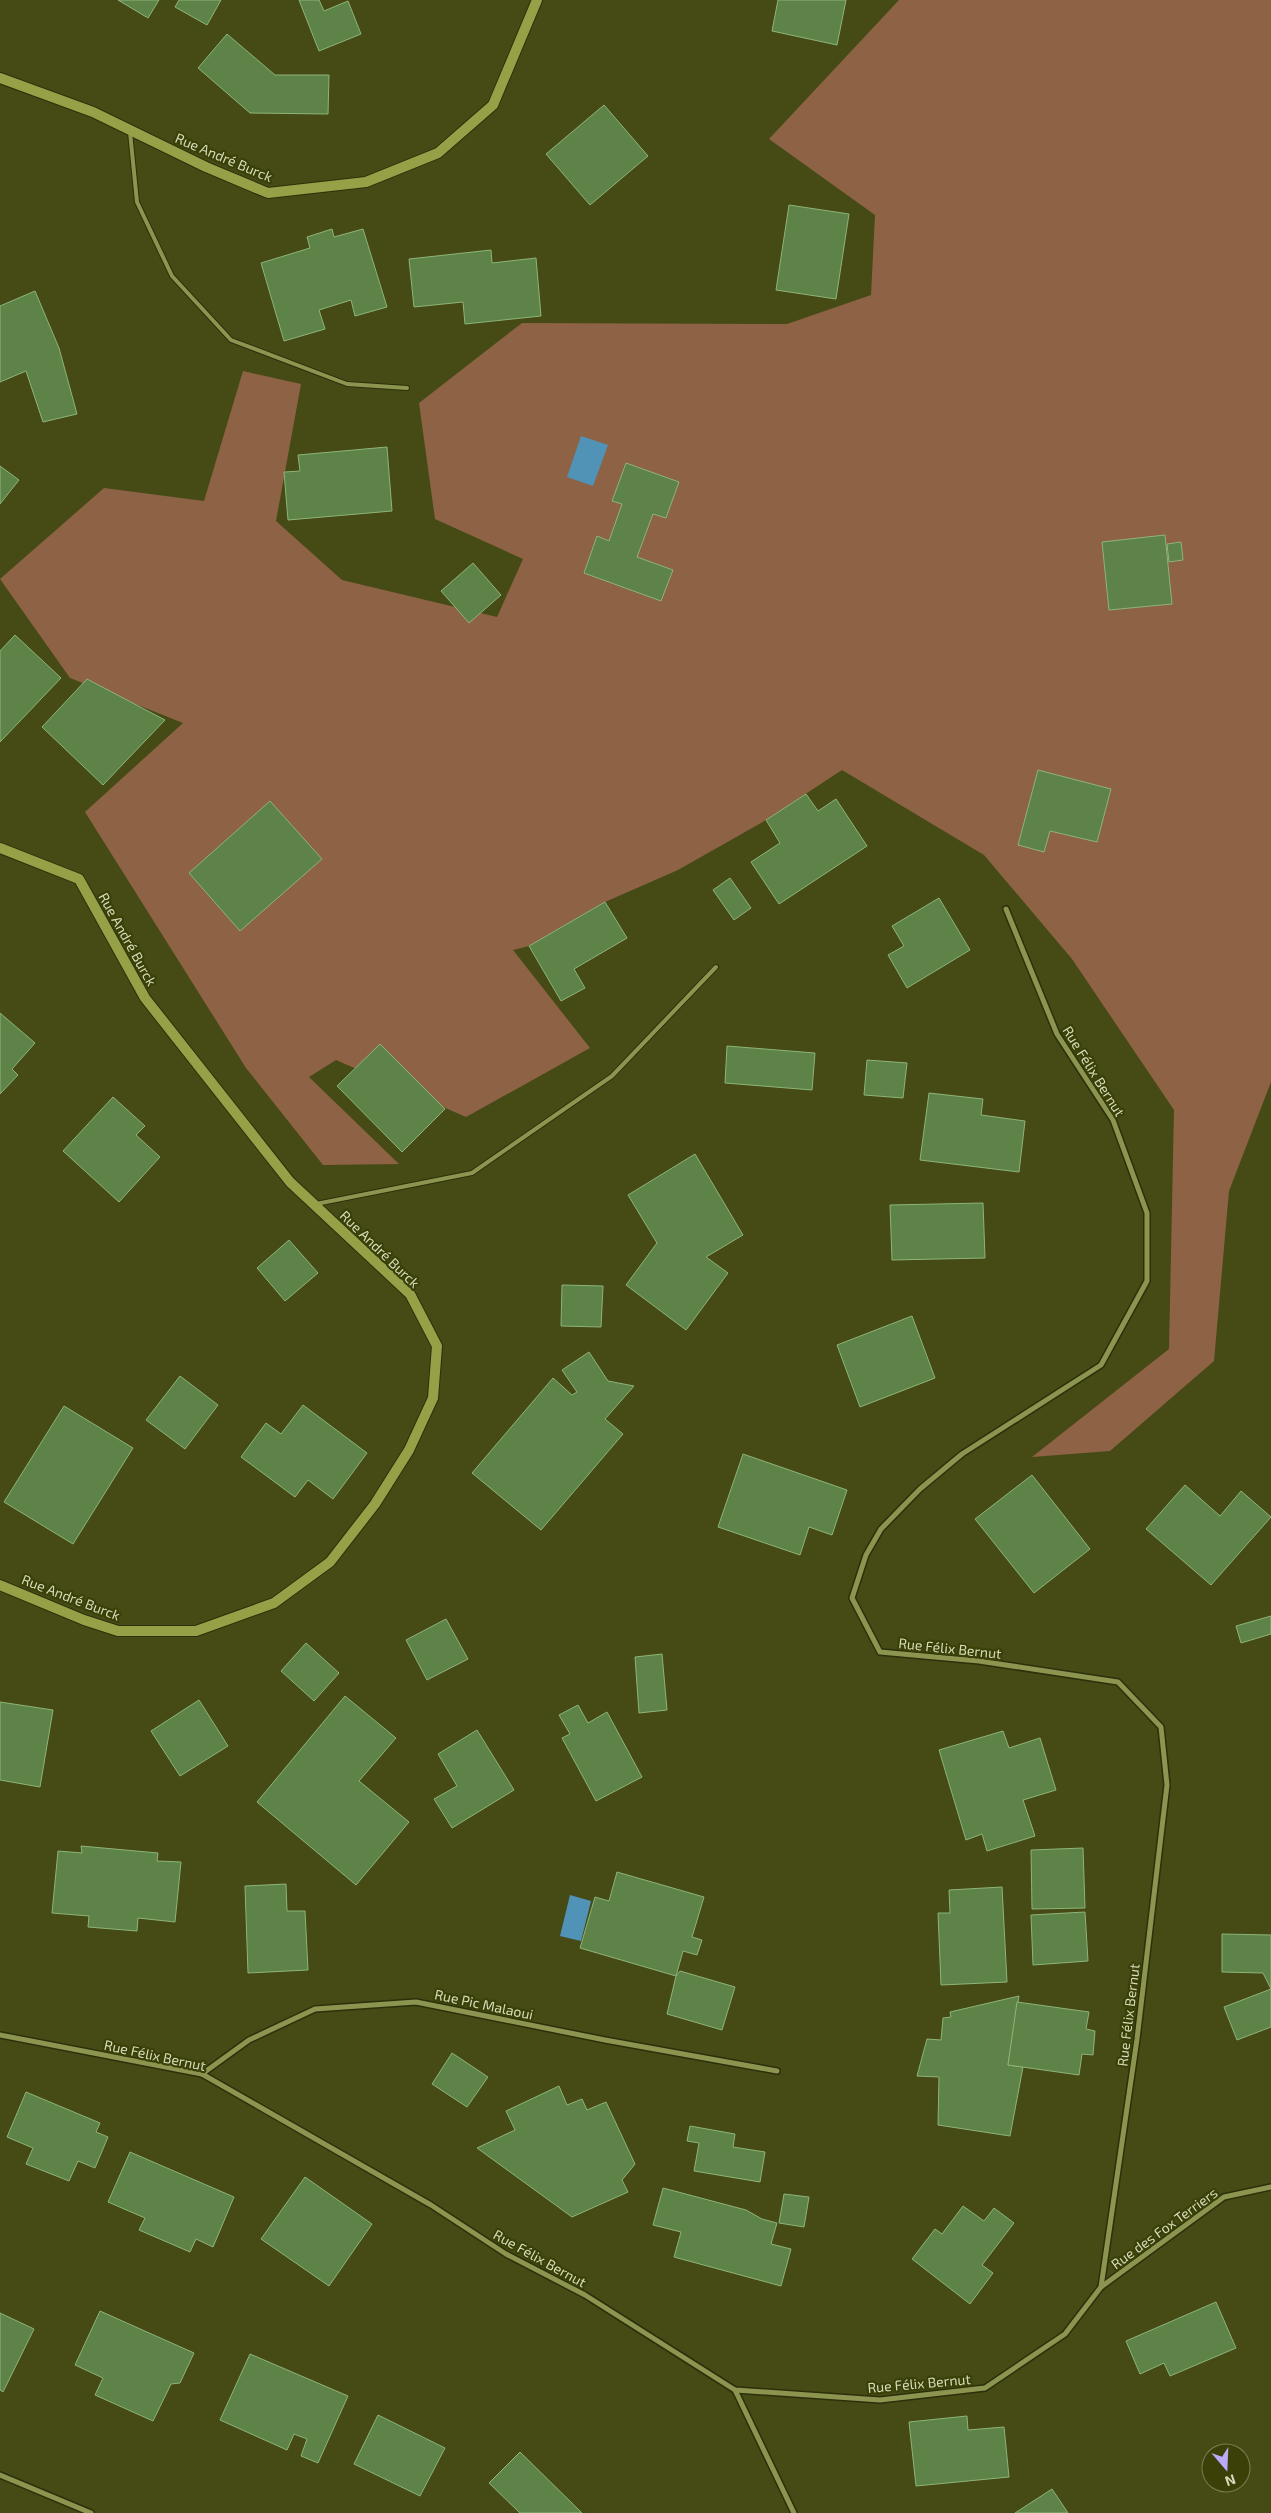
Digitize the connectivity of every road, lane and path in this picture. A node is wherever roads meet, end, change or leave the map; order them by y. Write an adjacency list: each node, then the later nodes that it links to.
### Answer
1 (537, 0): 3 (street, Rue André Burck)
2 (0, 78): 3 (street, Rue André Burck)
3 (130, 130): 4 (lane)
4 (407, 388)
5 (0, 848): 8 (street, Rue André Burck)
6 (1006, 909): 14 (street, Rue Félix Bernut)
7 (716, 967): 8 (lane)
8 (314, 1205): 9 (street, Rue André Burck)
9 (0, 1585)
10 (0, 2035): 12 (street, Rue Félix Bernut)
11 (777, 2071): 12 (street, Rue Pic Malaoui)
12 (202, 2074): 15 (street, Rue Félix Bernut)
13 (1271, 2187): 14 (street, Rue des Fox Terriers)
14 (1102, 2286): 15 (street, Rue Félix Bernut)
15 (736, 2390): 18 (street)
16 (0, 2475): 17 (street)
17 (91, 2513)
18 (794, 2513)

